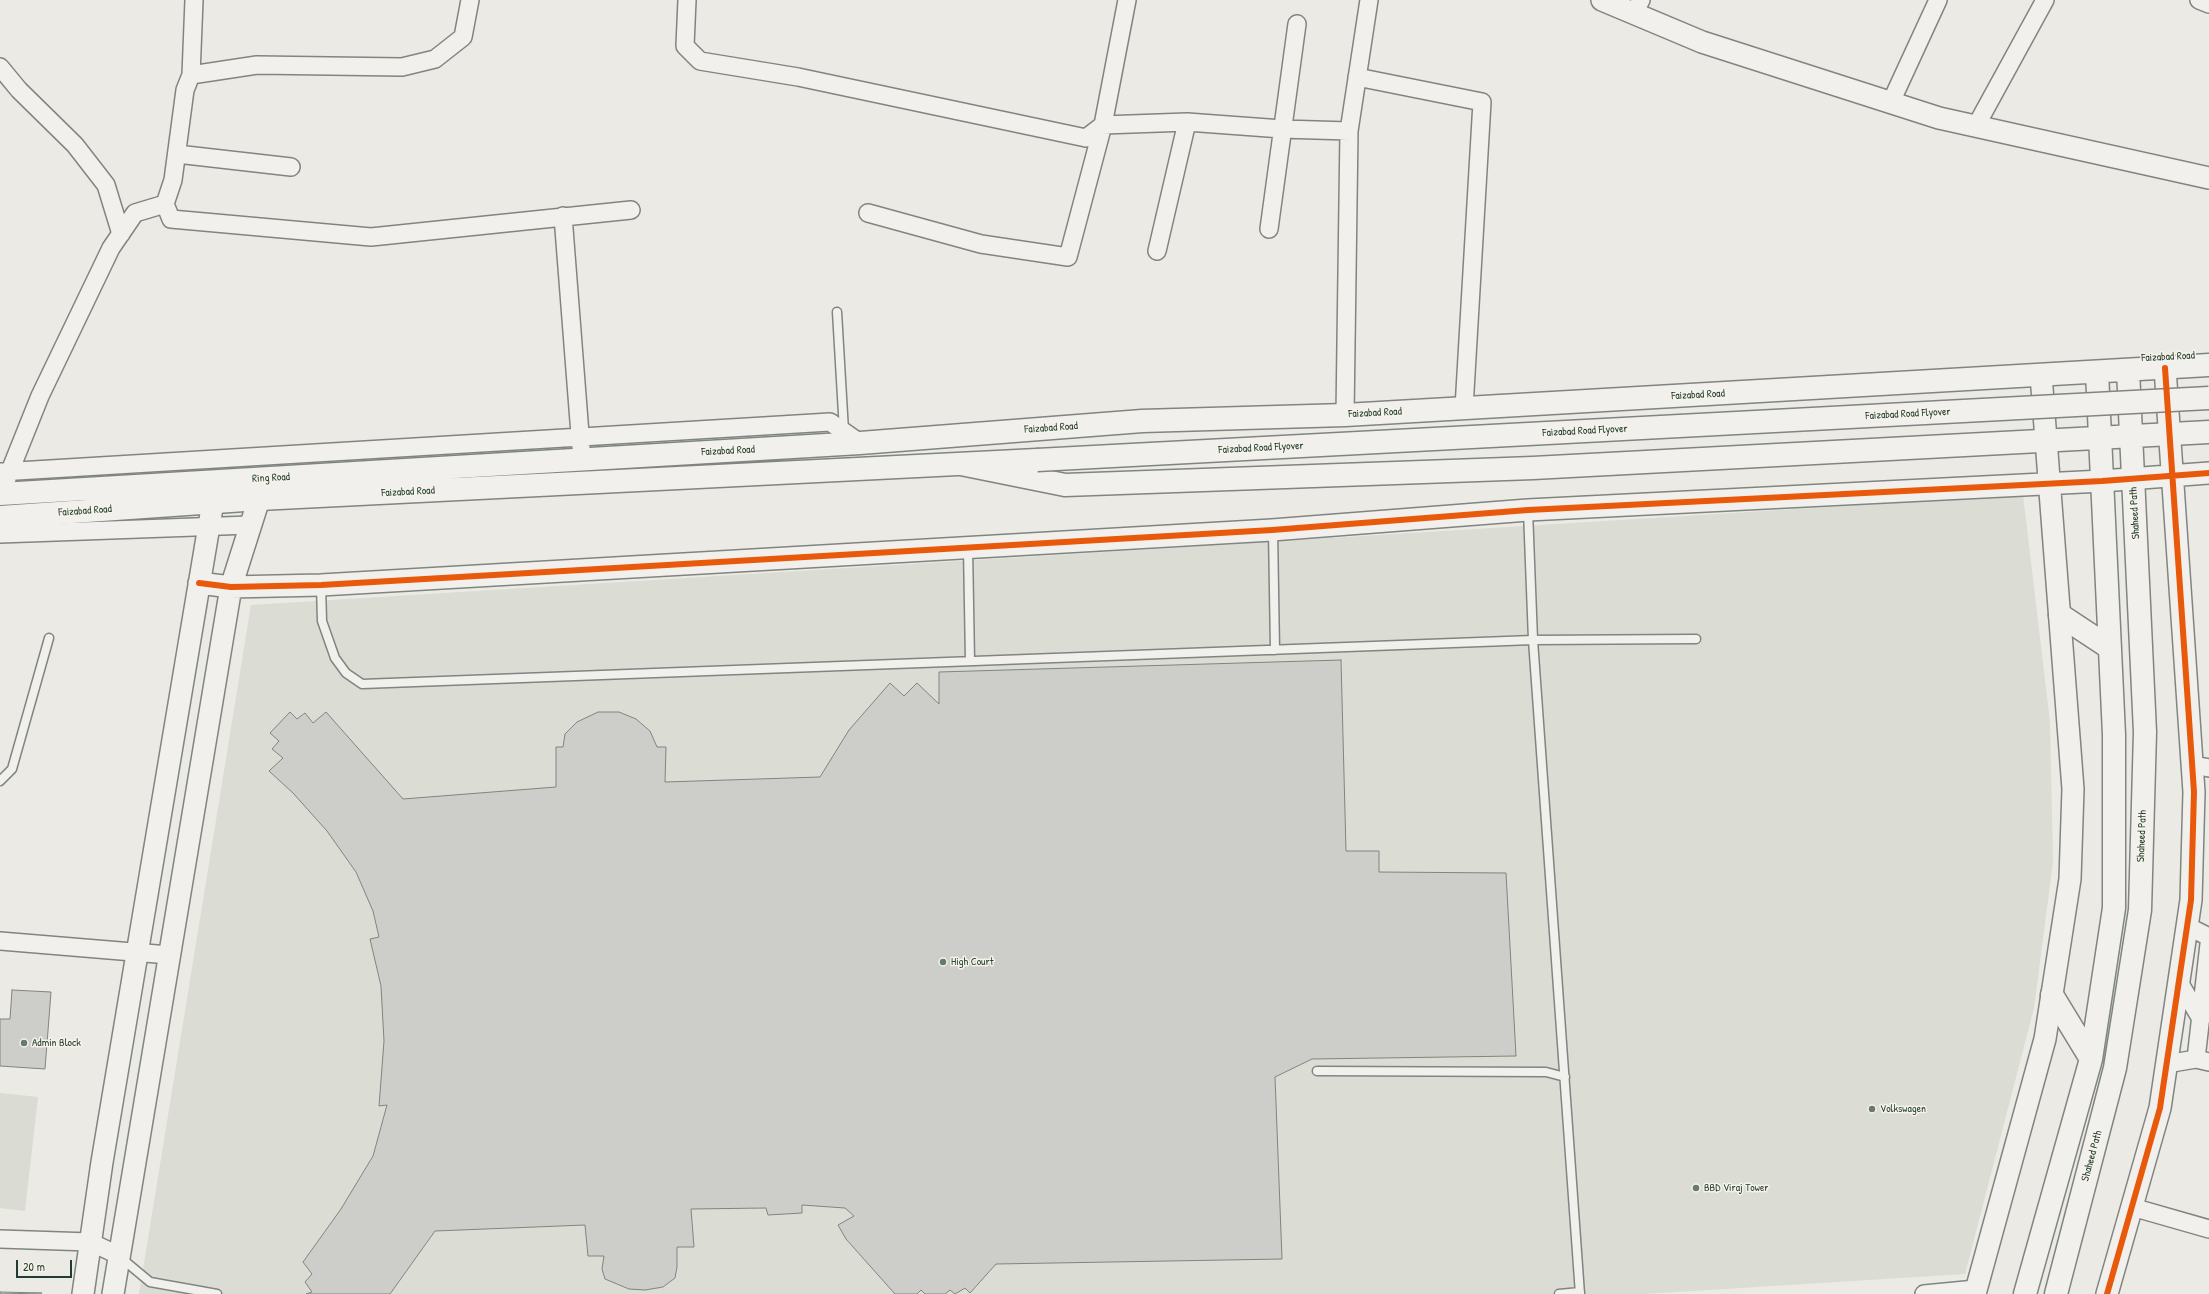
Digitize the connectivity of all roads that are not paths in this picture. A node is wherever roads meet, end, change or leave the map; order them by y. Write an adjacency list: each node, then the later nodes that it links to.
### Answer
1 (194, 0): 14 (street)
2 (470, 0): 14 (street)
3 (687, 0): 18 (street)
4 (1127, 0): 18 (street)
5 (1369, 0): 15 (street)
6 (1602, 0): 11 (street)
7 (1938, 0): 16 (street)
8 (2045, 0): 19 (street)
9 (2199, 0): 10 (street)
10 (2209, 4)
11 (1637, 7): 16 (street)
12 (1297, 24): 20 (street)
13 (0, 67): 30 (street)
14 (191, 75): 22 (street)
15 (1357, 77): 21 (street); 39 (street)
16 (1891, 102): 19 (street)
17 (1187, 122): 18 (street); 20 (street); 31 (street)
18 (1103, 125): 27 (street)
19 (1976, 126): 24 (street)
20 (1282, 129): 21 (street); 29 (street)
21 (1349, 131): 40 (street)
22 (177, 154): 23 (street); 25 (street)
23 (291, 167)
24 (2209, 178)
25 (164, 204): 28 (street); 30 (street)
26 (631, 210): 28 (street)
27 (868, 213)
28 (563, 216): 43 (street)
29 (1269, 229)
30 (121, 234): 51 (street)
31 (1158, 252)
32 (837, 312): 45 (lane)
33 (2209, 365): 34 (highway, Faizabad Road)
34 (2165, 368): 35 (highway, Faizabad Road); 42 (street)
35 (2128, 370): 36 (highway, Faizabad Road); 44 (highway, Shaheed Path)
36 (2097, 372): 37 (highway, Faizabad Road); 46 (highway)
37 (2041, 375): 39 (highway, Faizabad Road); 47 (street)
38 (2209, 398): 50 (highway, Faizabad Road Flyover, bridge)
39 (1464, 408): 40 (highway, Faizabad Road)
40 (1345, 415): 45 (highway, Faizabad Road)
41 (2209, 432): 42 (highway)
42 (2171, 434): 44 (highway); 53 (street)
43 (581, 436): 45 (street); 48 (street); 51 (street)
44 (2132, 436): 46 (highway); 54 (highway, Shaheed Path)
45 (852, 438): 48 (highway, Faizabad Road)
46 (2100, 438): 47 (highway); 55 (highway)
47 (2046, 440): 50 (highway); 56 (street)
48 (582, 459): 49 (highway, Faizabad Road)
49 (541, 462): 57 (highway, Ring Road)
50 (961, 464): 58 (highway, Faizabad Road)
51 (5, 472): 57 (street)
52 (2209, 473): 53 (street)
53 (2173, 475): 54 (street); 77 (street)
54 (2134, 479): 55 (street); 106 (highway, Shaheed Path)
55 (2102, 481): 56 (street); 74 (highway)
56 (2050, 484): 60 (street); 70 (street)
57 (0, 494)
58 (259, 499): 59 (highway, Faizabad Road); 62 (street)
59 (213, 502): 61 (highway, Faizabad Road); 63 (street)
60 (1528, 510): 64 (street); 73 (lane)
61 (0, 516)
62 (250, 525): 63 (street); 69 (street)
63 (209, 526): 65 (street); 67 (street)
64 (1272, 530): 66 (street); 75 (lane)
65 (0, 534)
66 (968, 547): 68 (street); 76 (lane)
67 (199, 582): 69 (street); 83 (street)
68 (321, 585): 69 (street); 76 (lane)
69 (231, 586): 84 (street)
70 (2060, 615): 74 (highway); 86 (street)
71 (49, 638): 78 (lane)
72 (1696, 639): 73 (lane)
73 (1533, 640): 75 (lane); 92 (lane)
74 (2110, 648): 88 (highway)
75 (1275, 650): 76 (lane)
76 (970, 661)
77 (2201, 766): 79 (street)
78 (0, 781)
79 (2187, 926): 80 (street); 85 (street)
80 (2209, 937)
81 (0, 942): 83 (street)
82 (2209, 944): 87 (street)
83 (137, 951): 84 (street); 96 (street)
84 (169, 955): 97 (street)
85 (2179, 982): 87 (street); 90 (street)
86 (2052, 994): 88 (highway); 98 (street)
87 (2201, 1019): 89 (street)
88 (2091, 1059): 105 (highway)
89 (2203, 1061): 90 (street)
90 (2166, 1064): 93 (street)
91 (1317, 1071): 92 (lane)
92 (1565, 1077): 99 (lane)
93 (2132, 1207): 94 (street); 107 (street)
94 (2209, 1229)
95 (0, 1239): 96 (street)
96 (90, 1242): 97 (street); 100 (street)
97 (118, 1255): 101 (street); 102 (lane)
98 (1975, 1291): 104 (street)
99 (1580, 1293): 103 (lane)
100 (83, 1294)
101 (113, 1294)
102 (217, 1294)
103 (1559, 1294)
104 (1924, 1294)
105 (2025, 1294)
106 (2056, 1294)
107 (2107, 1294)

